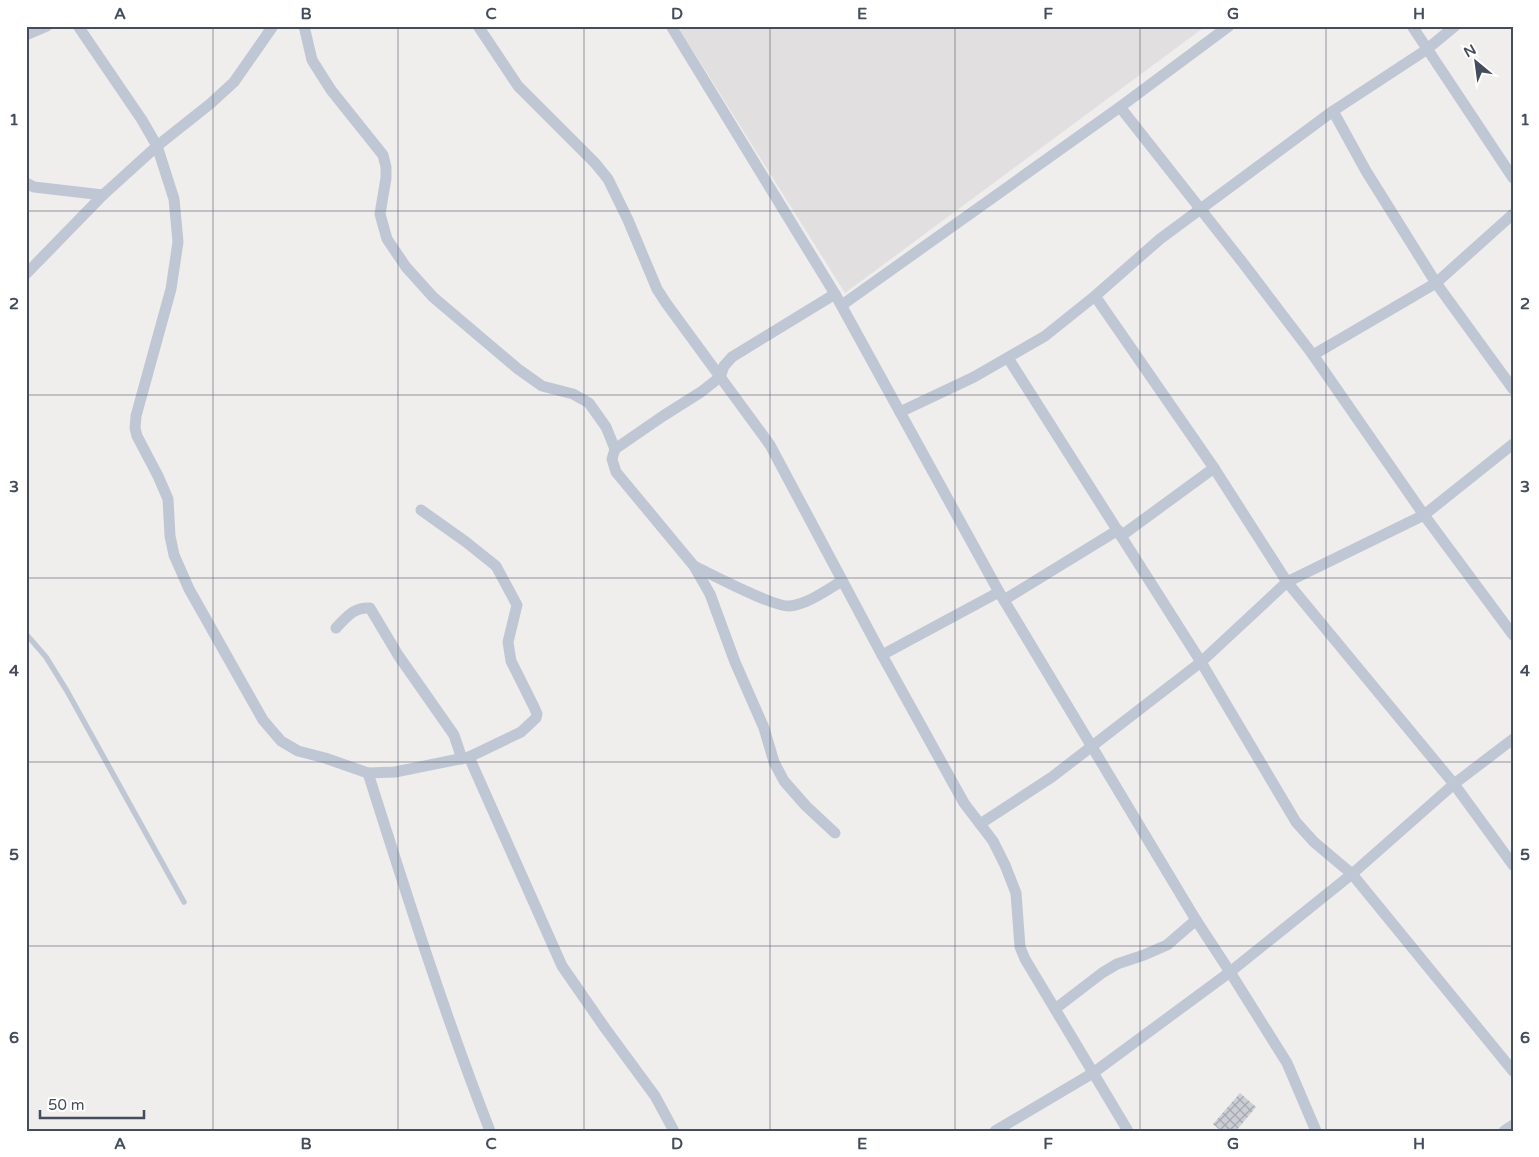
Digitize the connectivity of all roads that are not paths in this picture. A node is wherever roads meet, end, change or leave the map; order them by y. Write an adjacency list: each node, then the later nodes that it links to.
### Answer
1 (47, 26): 10 (street)
2 (78, 26): 14 (street)
3 (273, 26): 14 (street)
4 (304, 26): 31 (street)
5 (478, 26): 27 (street)
6 (671, 26): 22 (street)
7 (1229, 26): 12 (street)
8 (1412, 26): 11 (street)
9 (1455, 26): 11 (street)
10 (26, 35)
11 (1426, 50): 13 (street); 15 (street)
12 (1120, 107): 18 (street); 24 (street)
13 (1333, 111): 18 (street); 21 (street)
14 (157, 146): 17 (street); 48 (street)
15 (1513, 178)
16 (26, 183): 17 (street)
17 (104, 195): 20 (street)
18 (1201, 210): 23 (street); 25 (street)
19 (1513, 214): 21 (street)
20 (26, 274)
21 (1436, 283): 25 (street); 28 (street)
22 (835, 294): 24 (street); 27 (street)
23 (1095, 296): 26 (street); 32 (street)
24 (842, 305): 29 (street)
25 (1313, 355): 34 (street)
26 (1008, 358): 29 (street); 35 (street)
27 (720, 377): 31 (street); 37 (street)
28 (1513, 389)
29 (900, 412): 39 (street)
30 (1513, 444): 34 (street)
31 (615, 449): 36 (street)
32 (1214, 468): 35 (street); 38 (street)
33 (421, 510): 47 (street)
34 (1424, 515): 38 (street); 42 (street)
35 (1120, 533): 39 (street); 44 (street)
36 (694, 566): 37 (street); 51 (street)
37 (842, 581): 43 (street)
38 (1287, 582): 44 (street); 49 (street)
39 (1002, 596): 43 (street); 46 (street)
40 (336, 628): 47 (street)
41 (26, 634): 54 (lane)
42 (1513, 635)
43 (882, 655): 50 (street)
44 (1201, 662): 46 (street); 53 (street)
45 (1513, 739): 49 (street)
46 (1092, 748): 50 (street); 55 (street)
47 (466, 758): 48 (street); 62 (street)
48 (368, 773): 61 (street)
49 (1454, 784): 52 (street); 53 (street)
50 (980, 824): 57 (street)
51 (835, 833)
52 (1513, 865)
53 (1352, 874): 56 (street); 58 (street)
54 (184, 902)
55 (1196, 920): 56 (street); 57 (street)
56 (1230, 972): 59 (street); 65 (street)
57 (1055, 1009): 59 (street)
58 (1513, 1071)
59 (1093, 1073): 63 (street); 64 (street)
60 (1513, 1125): 66 (street)
61 (490, 1131)
62 (674, 1131)
63 (995, 1131)
64 (1128, 1131)
65 (1316, 1131)
66 (1504, 1131)

